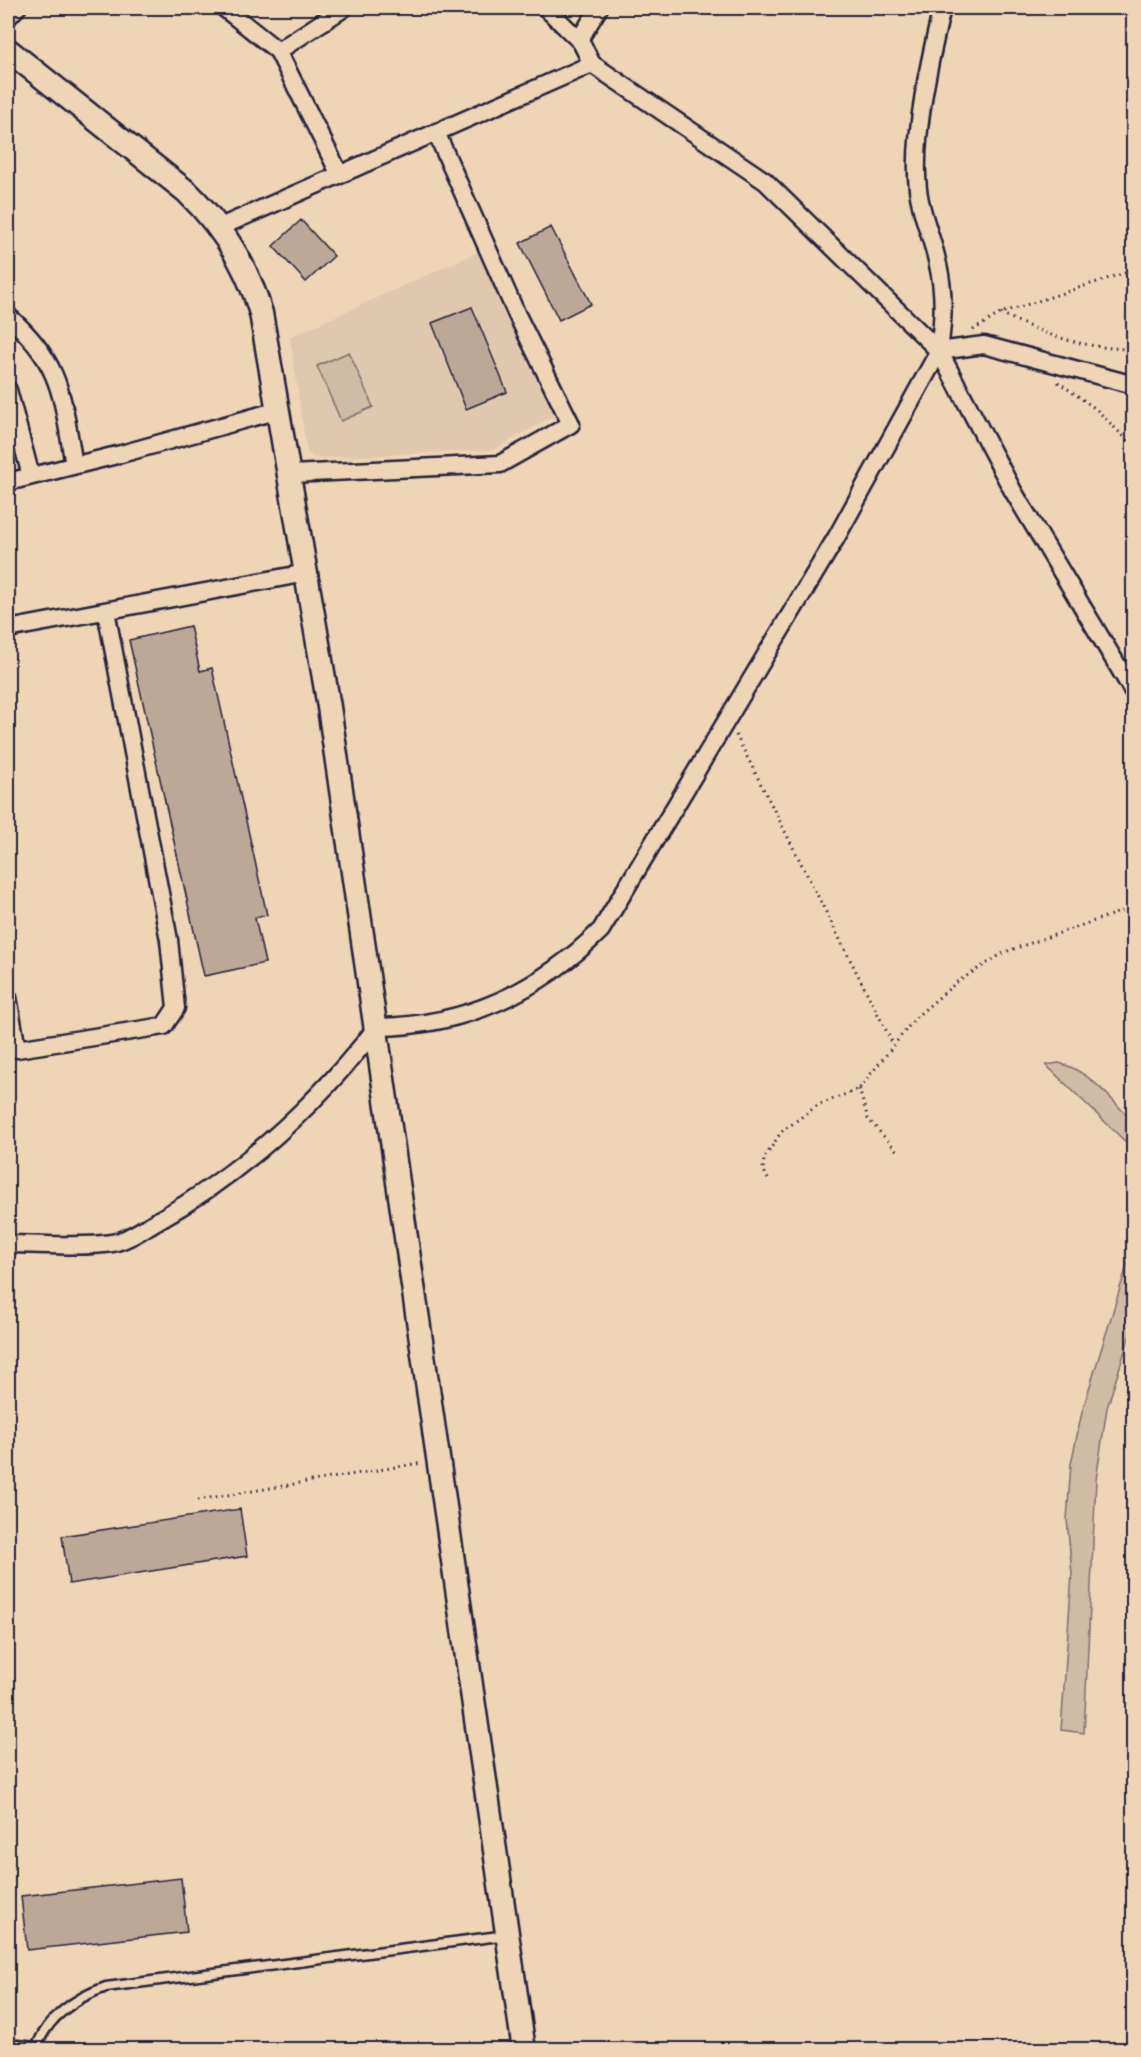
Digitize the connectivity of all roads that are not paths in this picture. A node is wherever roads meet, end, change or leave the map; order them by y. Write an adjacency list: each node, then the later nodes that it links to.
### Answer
1 (22, 8): 7 (lane)
2 (224, 8): 10 (street)
3 (344, 8): 10 (street)
4 (546, 8): 8 (street)
5 (598, 8): 8 (street)
6 (942, 8): 16 (street)
7 (8, 23)
8 (579, 40): 11 (street)
9 (8, 50): 14 (street)
10 (278, 51): 13 (street)
11 (592, 64): 12 (street); 16 (street)
12 (436, 132): 13 (street); 21 (street)
13 (340, 175): 14 (street)
14 (220, 227): 19 (street)
15 (8, 316): 20 (street)
16 (939, 351): 17 (street); 27 (street); 29 (street)
17 (1134, 385)
18 (8, 390): 22 (street)
19 (279, 410): 20 (street); 21 (street)
20 (74, 465): 22 (street)
21 (290, 474): 24 (street)
22 (31, 476): 23 (street)
23 (8, 482)
24 (306, 573): 25 (street); 29 (street)
25 (106, 611): 26 (street); 30 (street)
26 (8, 629)
27 (1134, 693)
28 (8, 996): 30 (street)
29 (377, 1026): 31 (street); 33 (street)
30 (12, 1050)
31 (8, 1245): 32 (lane)
32 (8, 1266)
33 (507, 1935): 35 (lane); 36 (street)
34 (8, 2044): 35 (lane)
35 (36, 2048)
36 (524, 2049)

